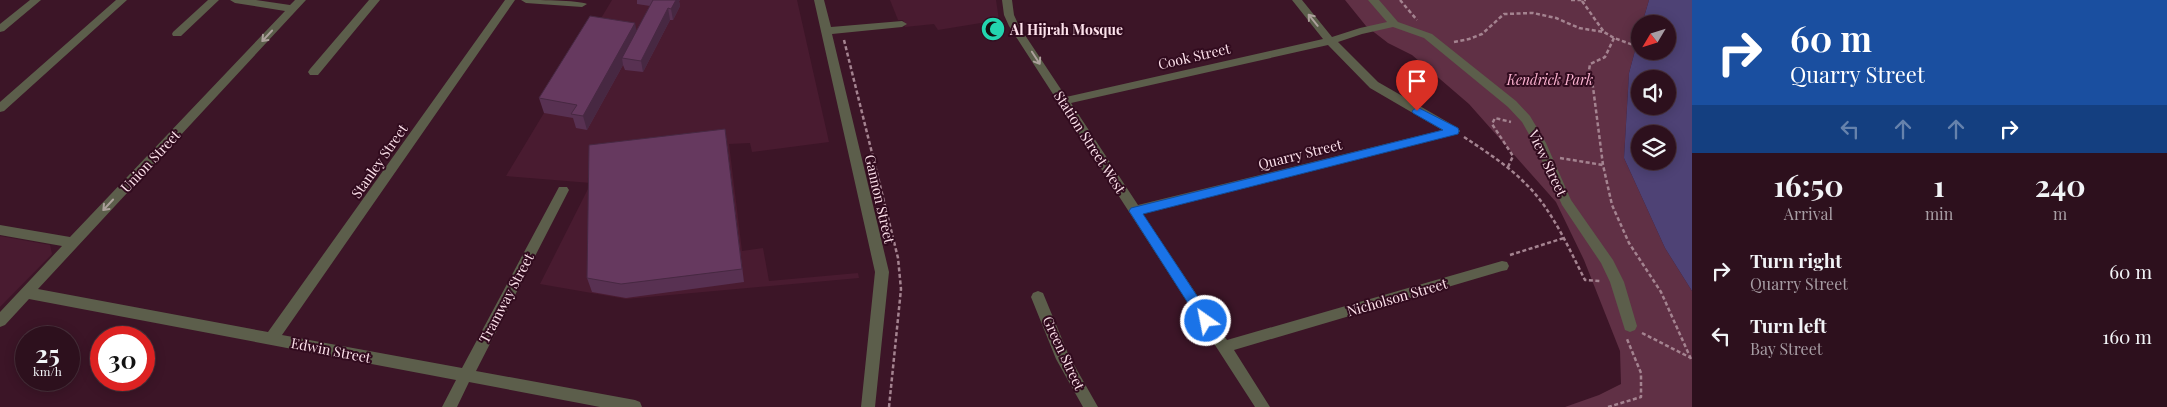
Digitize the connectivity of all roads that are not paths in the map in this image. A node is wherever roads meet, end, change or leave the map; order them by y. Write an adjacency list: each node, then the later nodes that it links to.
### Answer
1 (36, 0): 16 (street)
2 (122, 0): 22 (street)
3 (214, 0): 18 (street)
4 (235, 0): 12 (street)
5 (375, 0): 20 (street)
6 (510, 0): 32 (street, Stanley Street)
7 (526, 0): 13 (street)
8 (819, 0): 17 (street, Gannon Street)
9 (1006, 0): 21 (street, Station Street West, one-way to 21)
10 (1296, 0): 19 (street, one-way to 10)
11 (1373, 0): 15 (street, View Street)
12 (297, 4): 26 (street, Union Street, one-way to 26)
13 (582, 4)
14 (902, 24): 17 (street)
15 (1394, 24): 19 (street); 31 (street, View Street)
16 (0, 29)
17 (825, 31): 37 (street, Gannon Street)
18 (177, 34)
19 (1330, 40): 21 (street, Cook Street); 24 (street, Quarry Street)
20 (314, 72)
21 (1064, 101): 24 (street, Station Street West)
22 (0, 108)
23 (563, 190): 34 (street, Tramway Street)
24 (1135, 211): 33 (street, Station Street West)
25 (0, 230): 26 (street)
26 (73, 243): 28 (street, Union Street)
27 (1502, 266): 33 (street, Nicholson Street)
28 (26, 293): 30 (street, Union Street); 32 (street, Edwin Street)
29 (1038, 297): 38 (street, Green Street)
30 (0, 321)
31 (1628, 333)
32 (272, 338): 34 (street, Edwin Street)
33 (1223, 347): 39 (street, Station Street West)
34 (466, 376): 35 (street, Tramway Street); 36 (street, Edwin Street)
35 (449, 407)
36 (635, 407)
37 (868, 407)
38 (1090, 407)
39 (1264, 407)

